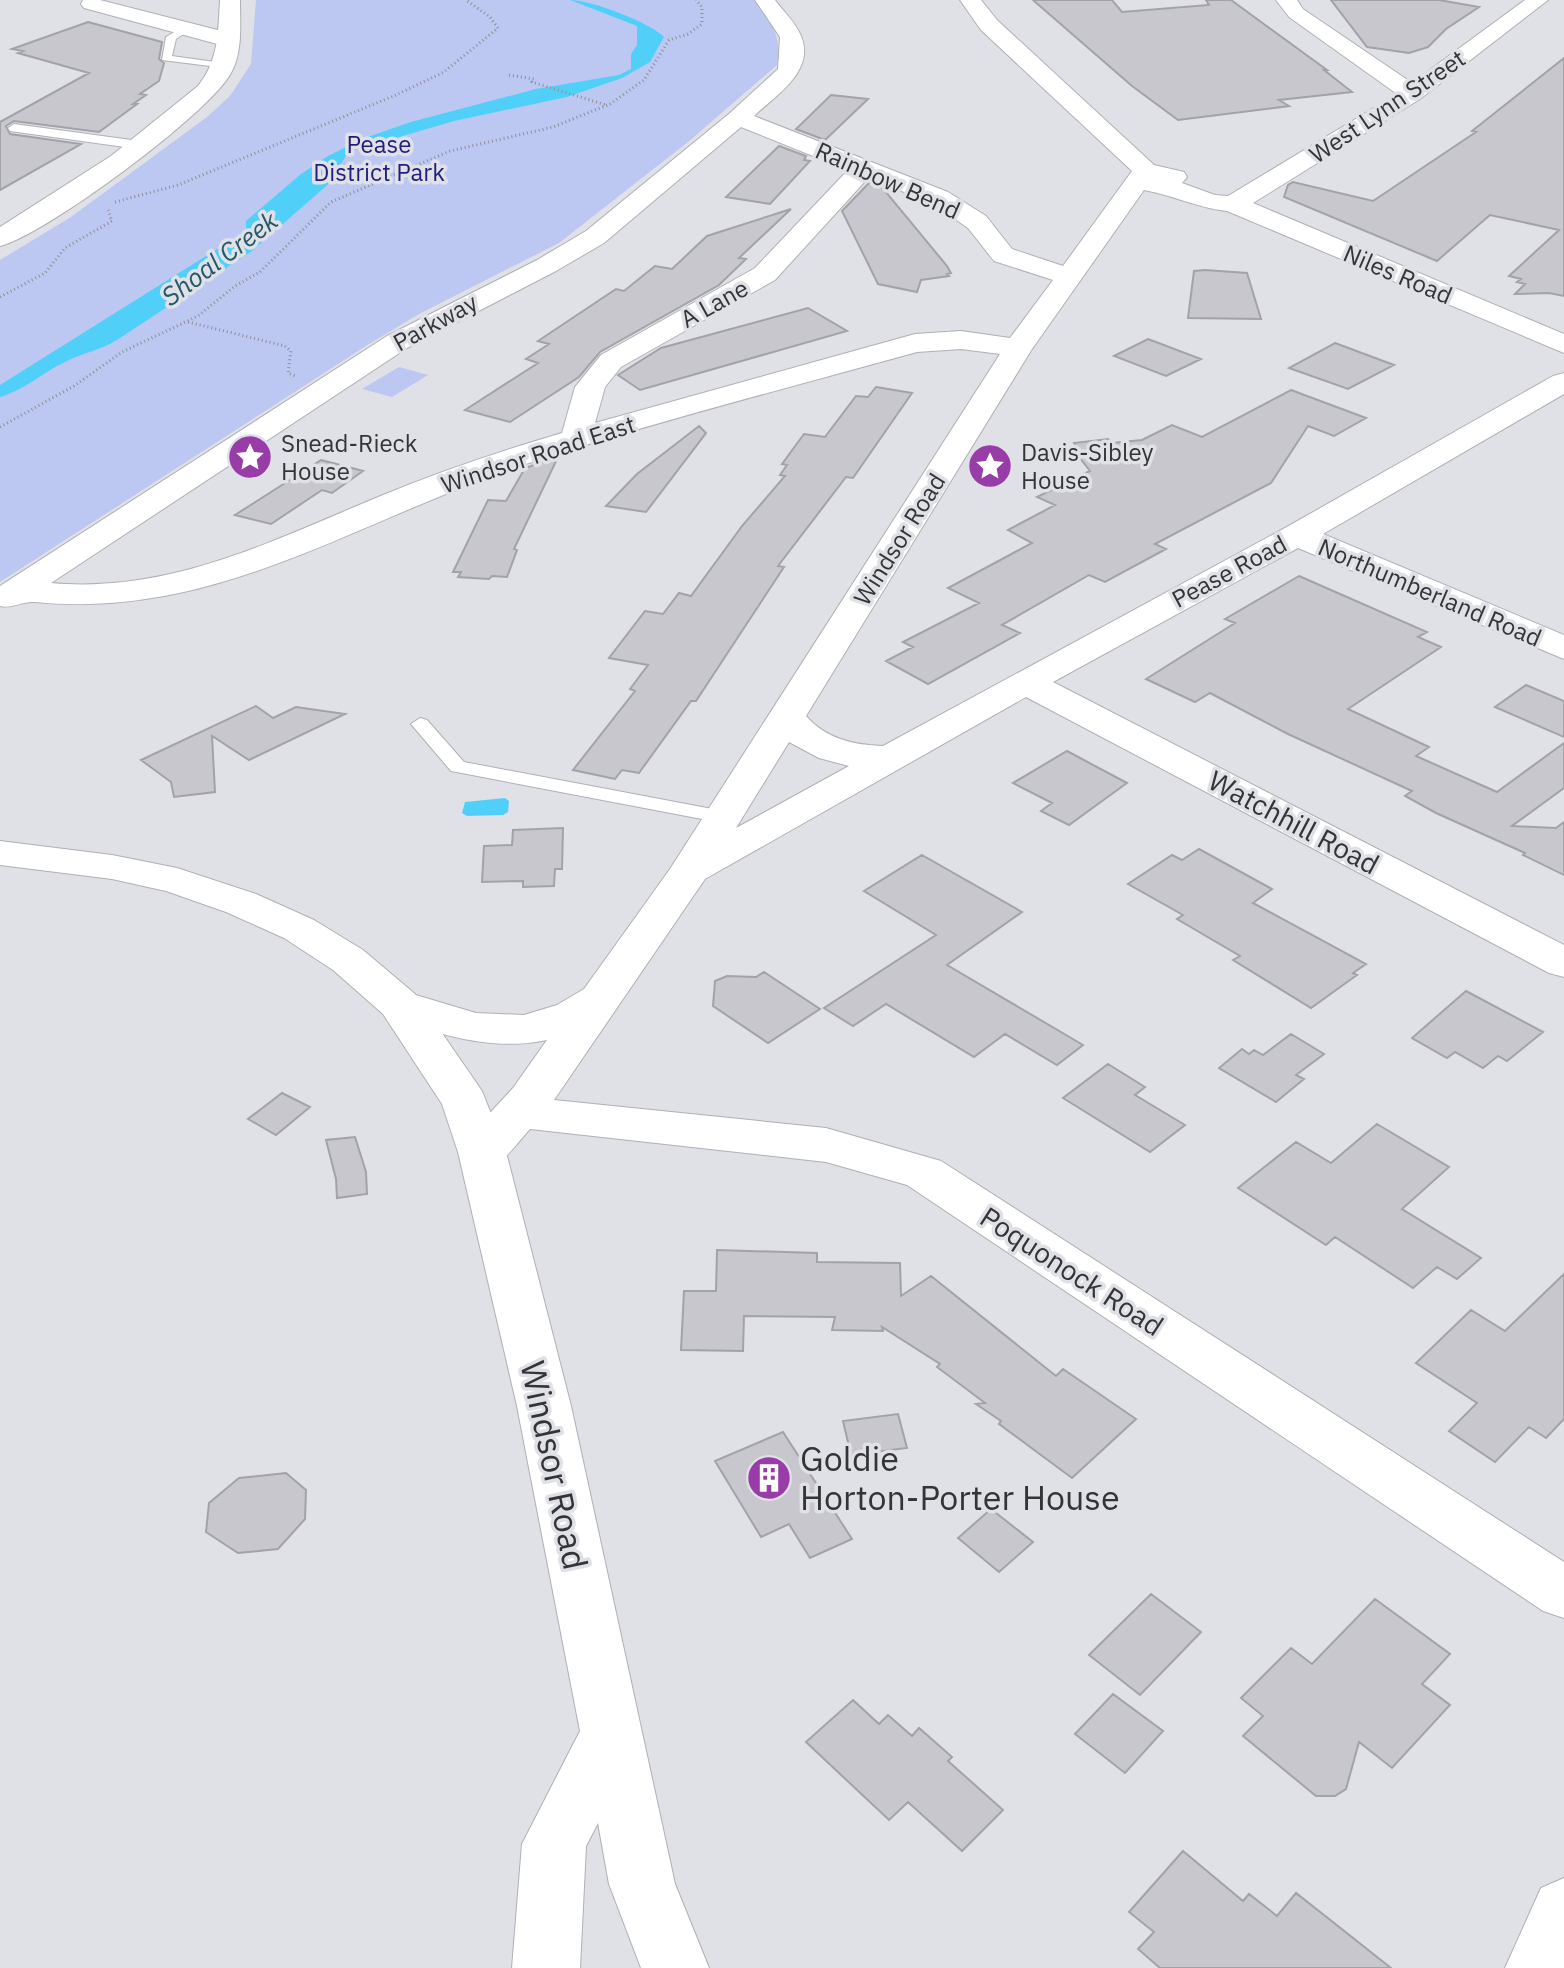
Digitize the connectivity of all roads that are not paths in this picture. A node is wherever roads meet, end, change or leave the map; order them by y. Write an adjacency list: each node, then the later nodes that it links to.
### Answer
1 (230, 0): 8 (street)
2 (765, 0): 11 (street, Parkway)
3 (970, 0): 15 (street)
4 (1286, 0): 10 (street)
5 (1538, 0): 10 (street, West Lynn Street)
6 (91, 4): 7 (street)
7 (188, 28): 8 (street); 9 (lane)
8 (229, 40): 9 (street)
9 (222, 66): 13 (street)
10 (1412, 94): 16 (street, West Lynn Street)
11 (738, 118): 14 (street, Rainbow Bend); 24 (street, Parkway)
12 (14, 128): 13 (lane)
13 (139, 145): 17 (street)
14 (866, 166): 18 (street, Rainbow Bend); 22 (street, A Lane)
15 (1142, 176): 16 (street, Niles Road); 18 (street, Windsor Road)
16 (1232, 204): 19 (street, Niles Road)
17 (5, 232)
18 (1069, 275): 20 (street, Windsor Road)
19 (1564, 344)
20 (1018, 348): 22 (street, Windsor Road East); 27 (street, Windsor Road)
21 (1564, 382): 23 (street, Pease Road)
22 (576, 439): 24 (street, Windsor Road East)
23 (1297, 535): 25 (street, Northumberland Road); 26 (street, Pease Road)
24 (9, 595)
25 (1564, 648)
26 (1025, 682): 29 (street, Pease Road); 33 (street, Watchhill Road)
27 (786, 716): 29 (street); 30 (street, Windsor Road)
28 (420, 724): 30 (lane)
29 (892, 758): 32 (street, Pease Road)
30 (723, 817): 32 (street, Windsor Road)
31 (0, 853): 35 (street)
32 (688, 873): 34 (street, Windsor Road)
33 (1564, 963)
34 (603, 996): 35 (street, Windsor Road); 36 (street, Windsor Road)
35 (399, 1004): 37 (street)
36 (519, 1112): 37 (street, Windsor Road); 38 (street, Poquonock Road)
37 (482, 1152): 39 (street, Windsor Road)
38 (1564, 1593)
39 (612, 1731): 41 (street); 42 (street, Windsor Road)
40 (1564, 1910): 43 (street)
41 (546, 1968)
42 (675, 1968)
43 (1539, 1968)

